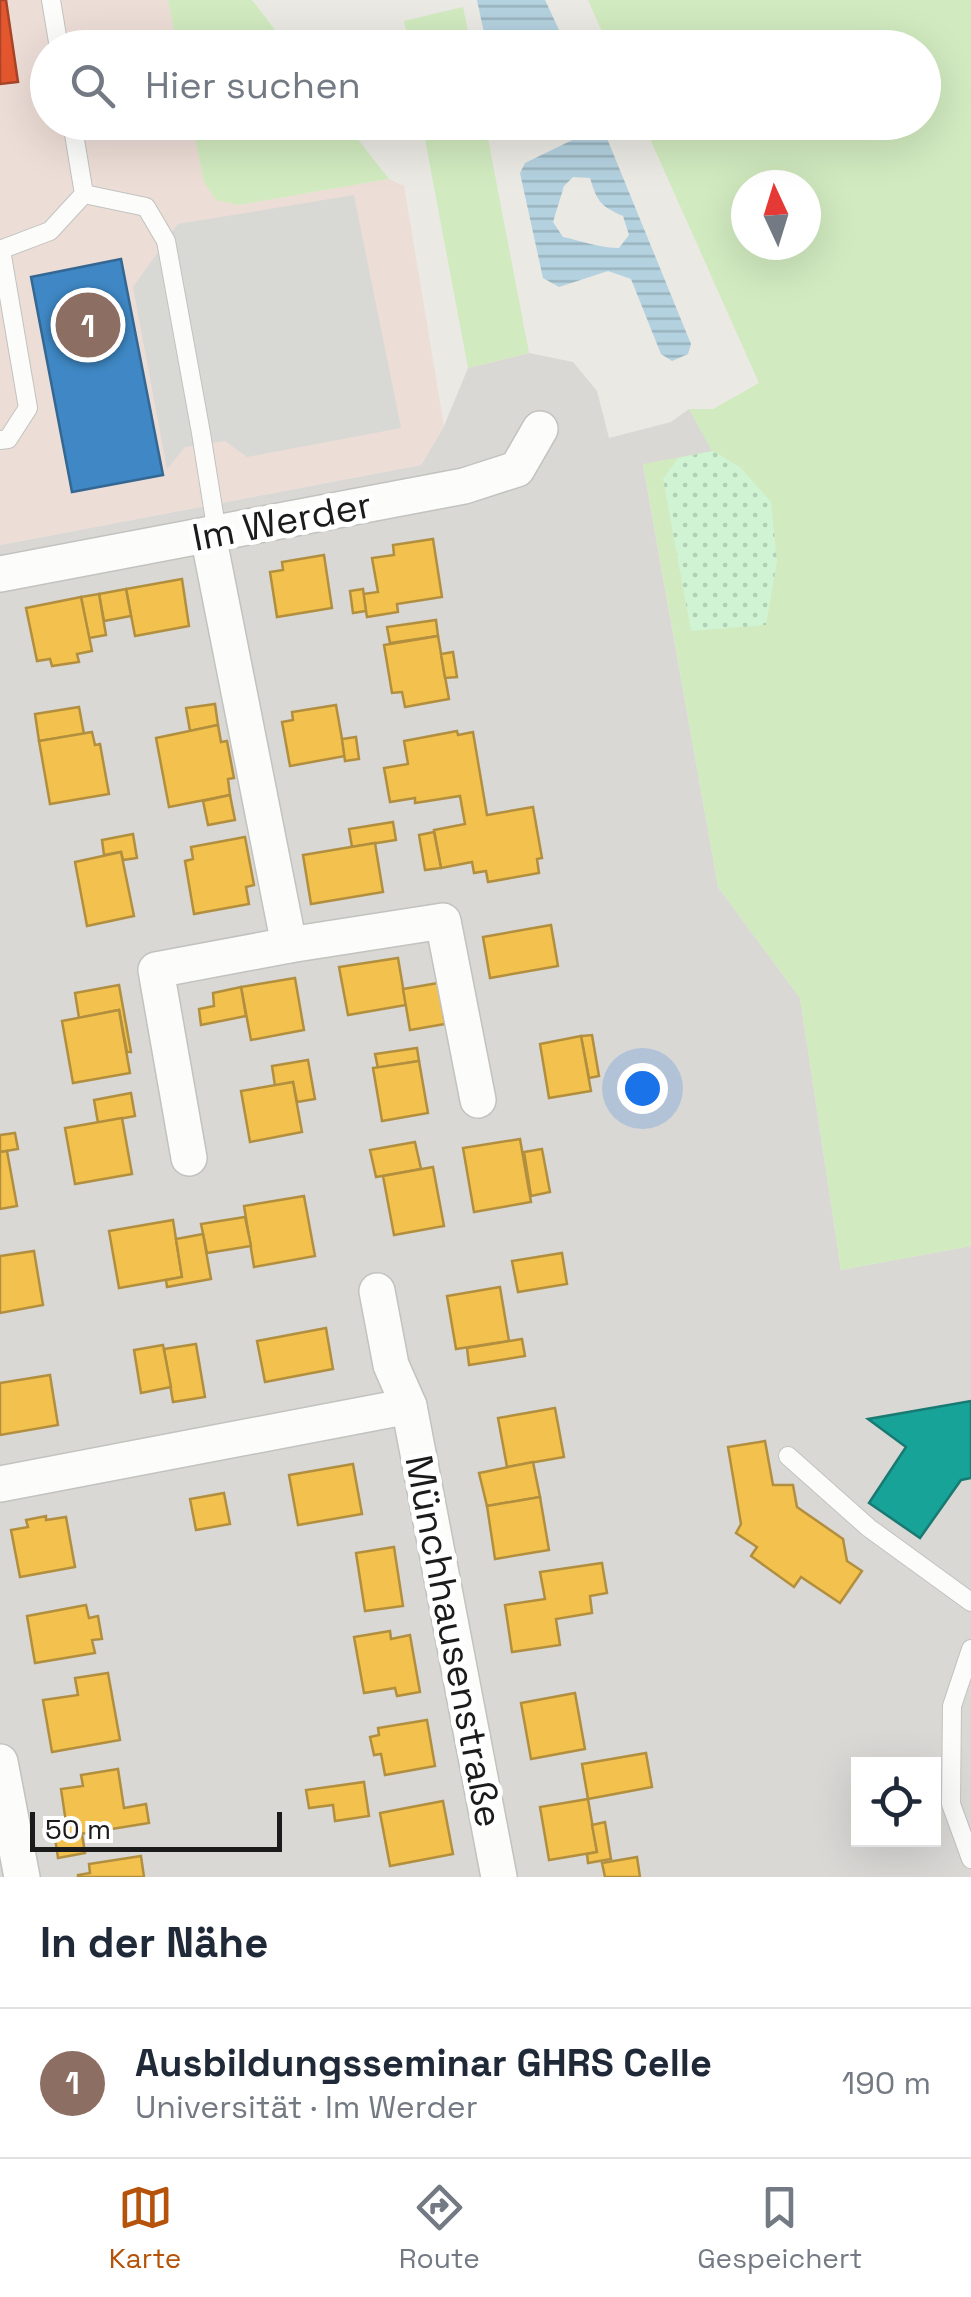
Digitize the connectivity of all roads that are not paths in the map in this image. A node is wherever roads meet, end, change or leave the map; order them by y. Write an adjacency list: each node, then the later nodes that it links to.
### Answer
1 (51, 0): 2 (lane)
2 (56, 30)
3 (75, 140): 4 (lane)
4 (84, 194): 5 (lane); 8 (lane)
5 (0, 250): 7 (lane)
6 (540, 429): 8 (street, Im Werder)
7 (0, 440)
8 (212, 534): 9 (street, Im Werder); 10 (street)
9 (0, 574)
10 (289, 946): 11 (street); 12 (street)
11 (478, 1100)
12 (189, 1158)
13 (377, 1291): 14 (street, Münchhausenstraße)
14 (409, 1406): 16 (street, Münchhausenstraße); 22 (street, Münchhausenstraße)
15 (788, 1456): 17 (lane)
16 (0, 1484)
17 (971, 1602)
18 (971, 1649): 20 (lane)
19 (0, 1762): 21 (street)
20 (971, 1859)
21 (22, 1877)
22 (499, 1877)

